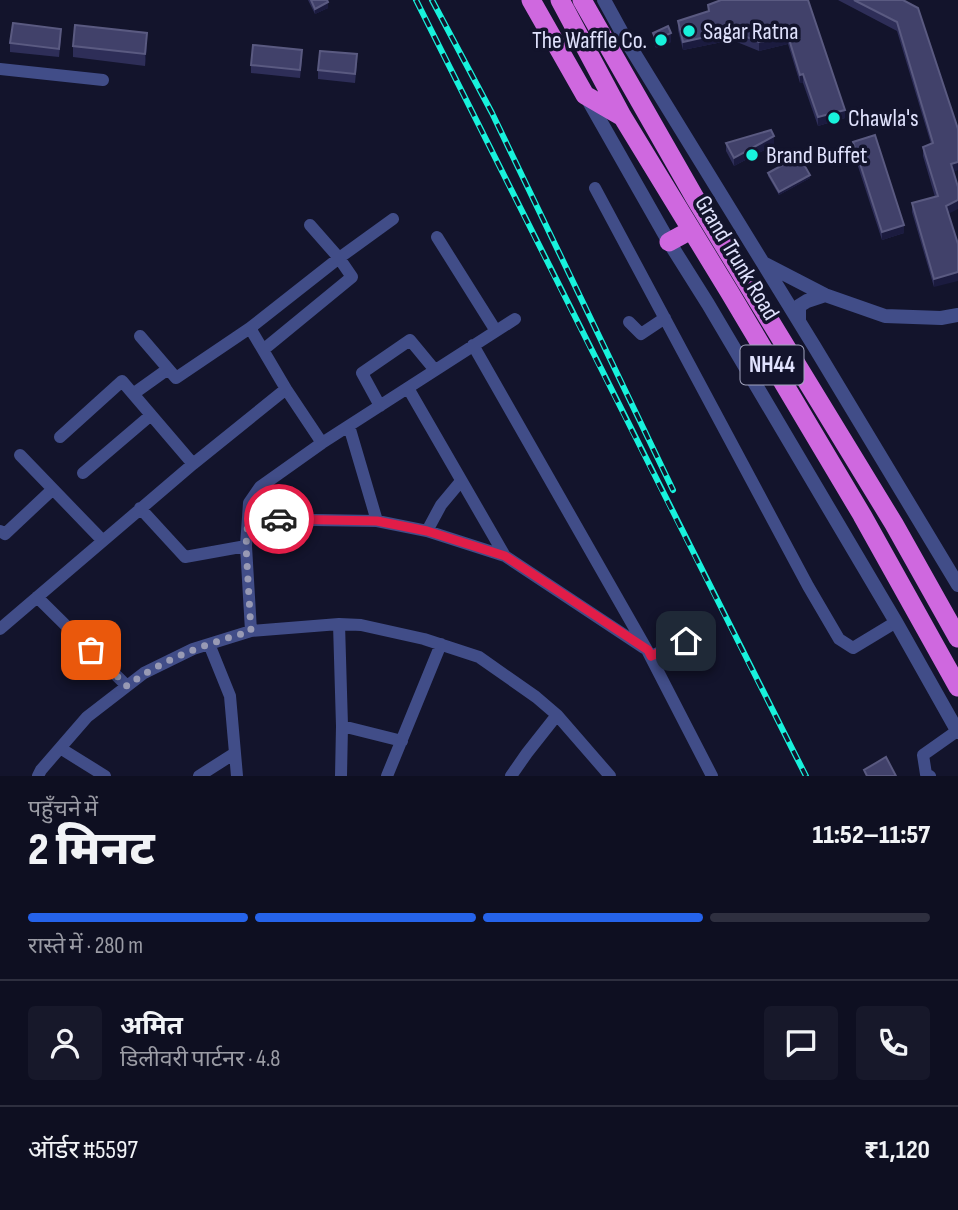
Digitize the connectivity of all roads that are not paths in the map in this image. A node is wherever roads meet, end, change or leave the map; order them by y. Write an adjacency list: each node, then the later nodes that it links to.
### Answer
1 (560, 0): 9 (highway, Grand Trunk Road / NH44)
2 (582, 0): 5 (highway, Grand Trunk Road / NH44)
3 (604, 0): 5 (street)
4 (532, 1): 8 (highway)
5 (612, 34): 17 (street); 58 (highway, Grand Trunk Road / NH44)
6 (0, 69): 7 (street)
7 (103, 80)
8 (585, 95): 9 (highway); 15 (street)
9 (622, 116): 13 (highway, Grand Trunk Road / NH44)
10 (595, 188): 20 (street)
11 (393, 219): 16 (street)
12 (310, 225): 16 (street)
13 (691, 230): 15 (highway); 64 (highway, Grand Trunk Road / NH44)
14 (437, 237): 25 (street)
15 (669, 242): 55 (street)
16 (339, 258): 24 (street); 28 (street)
17 (764, 264): 18 (street); 22 (street)
18 (825, 295): 19 (street); 22 (street)
19 (958, 315)
20 (665, 318): 23 (street); 55 (street)
21 (515, 319): 25 (street)
22 (799, 321): 52 (street)
23 (629, 323)
24 (250, 328): 28 (street); 29 (street)
25 (496, 331): 27 (street)
26 (141, 336): 29 (street)
27 (473, 345): 30 (street); 62 (street)
28 (263, 350): 32 (street)
29 (168, 369): 33 (street)
30 (434, 369): 31 (street); 34 (street)
31 (408, 388): 34 (street); 42 (street)
32 (286, 389): 38 (street); 40 (street)
33 (133, 394): 35 (street); 37 (street)
34 (380, 406): 36 (street)
35 (151, 415): 40 (street); 41 (street)
36 (349, 426): 38 (street); 46 (street)
37 (60, 437)
38 (322, 443): 45 (street)
39 (20, 455): 43 (street)
40 (193, 464): 44 (street)
41 (83, 473)
42 (461, 481): 48 (street); 51 (street)
43 (53, 489): 47 (street); 49 (street)
44 (141, 509): 49 (street); 50 (street)
45 (248, 519): 46 (street); 50 (street)
46 (377, 521): 48 (street)
47 (0, 531)
48 (427, 531): 51 (street)
49 (103, 541): 53 (street)
50 (246, 546): 57 (street)
51 (505, 556): 62 (street)
52 (958, 585)
53 (37, 597): 54 (street); 63 (street)
54 (3, 620)
55 (896, 622): 67 (street)
56 (339, 624): 57 (street); 61 (street); 66 (street)
57 (251, 631): 60 (street)
58 (958, 638)
59 (686, 641): 62 (street)
60 (209, 644): 63 (street); 70 (street)
61 (441, 645): 65 (street); 68 (street)
62 (649, 653): 79 (street)
63 (127, 686): 69 (street)
64 (958, 687)
65 (557, 715): 77 (street); 78 (street)
66 (342, 726): 68 (street); 75 (street)
67 (958, 731): 80 (street)
68 (402, 741): 76 (street)
69 (60, 748): 71 (street); 72 (street)
70 (235, 753): 73 (street); 74 (street)
71 (38, 776)
72 (105, 776)
73 (199, 776)
74 (237, 776)
75 (341, 776)
76 (387, 776)
77 (511, 776)
78 (610, 776)
79 (712, 776)
80 (930, 776)

